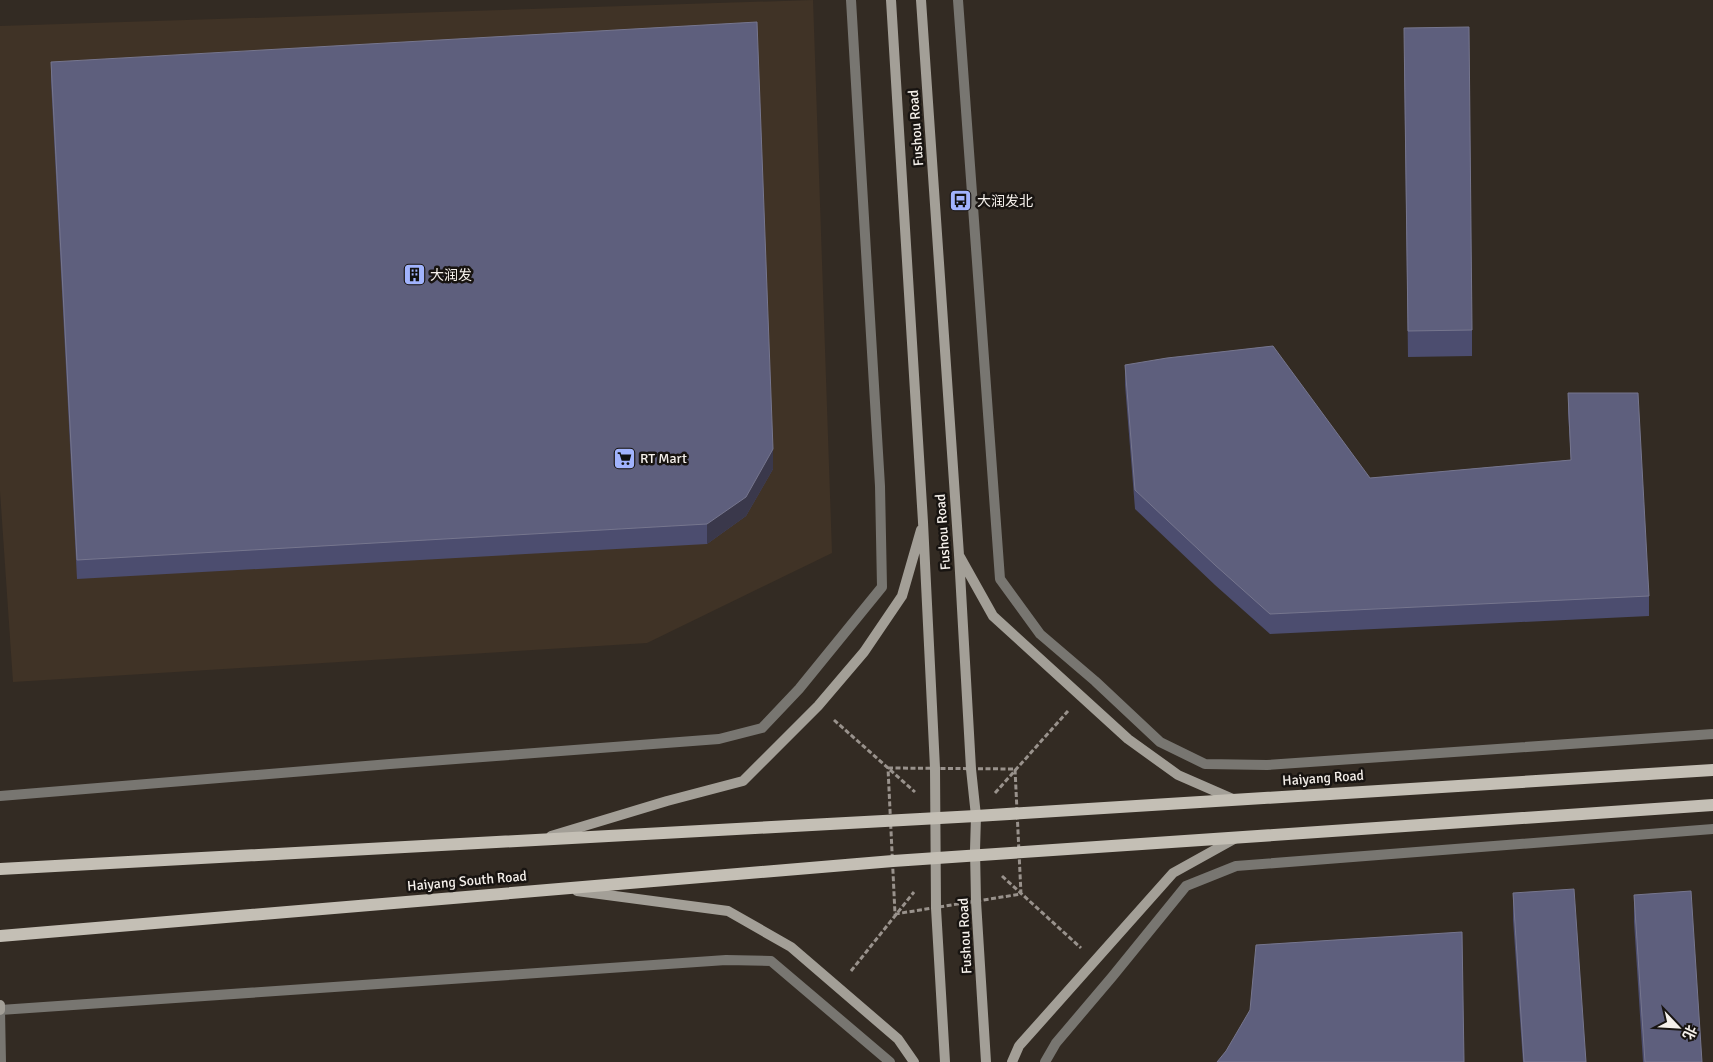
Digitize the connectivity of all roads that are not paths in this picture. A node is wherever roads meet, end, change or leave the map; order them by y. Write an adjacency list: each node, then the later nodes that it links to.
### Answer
1 (851, 0): 9 (street)
2 (891, 0): 5 (main road, Fushou Road)
3 (921, 0): 6 (main road, Fushou Road)
4 (958, 0): 7 (street)
5 (923, 522): 13 (main road, Fushou Road); 16 (main road)
6 (959, 555): 10 (main road); 12 (main road, Fushou Road)
7 (1713, 734)
8 (1713, 770): 10 (main road, Haiyang Road)
9 (0, 796)
10 (1233, 799): 12 (main road, Haiyang Road)
11 (1713, 805): 15 (main road)
12 (976, 816): 13 (main road, Haiyang Road); 17 (main road, Fushou Road)
13 (935, 818): 16 (main road); 18 (main road, Fushou Road)
14 (1713, 829): 30 (street)
15 (1237, 838): 17 (main road); 29 (main road)
16 (540, 839): 19 (main road)
17 (975, 856): 18 (main road); 28 (main road, Fushou Road)
18 (936, 858): 20 (main road, Haiyang South Road); 27 (main road, Fushou Road)
19 (0, 869)
20 (556, 888): 21 (main road, Haiyang South Road); 26 (main road)
21 (0, 936)
22 (0, 1005): 23 (main road)
23 (0, 1010): 24 (street); 25 (street)
24 (1, 1062)
25 (890, 1062)
26 (914, 1062)
27 (945, 1062)
28 (986, 1062)
29 (1012, 1062)
30 (1045, 1062)

